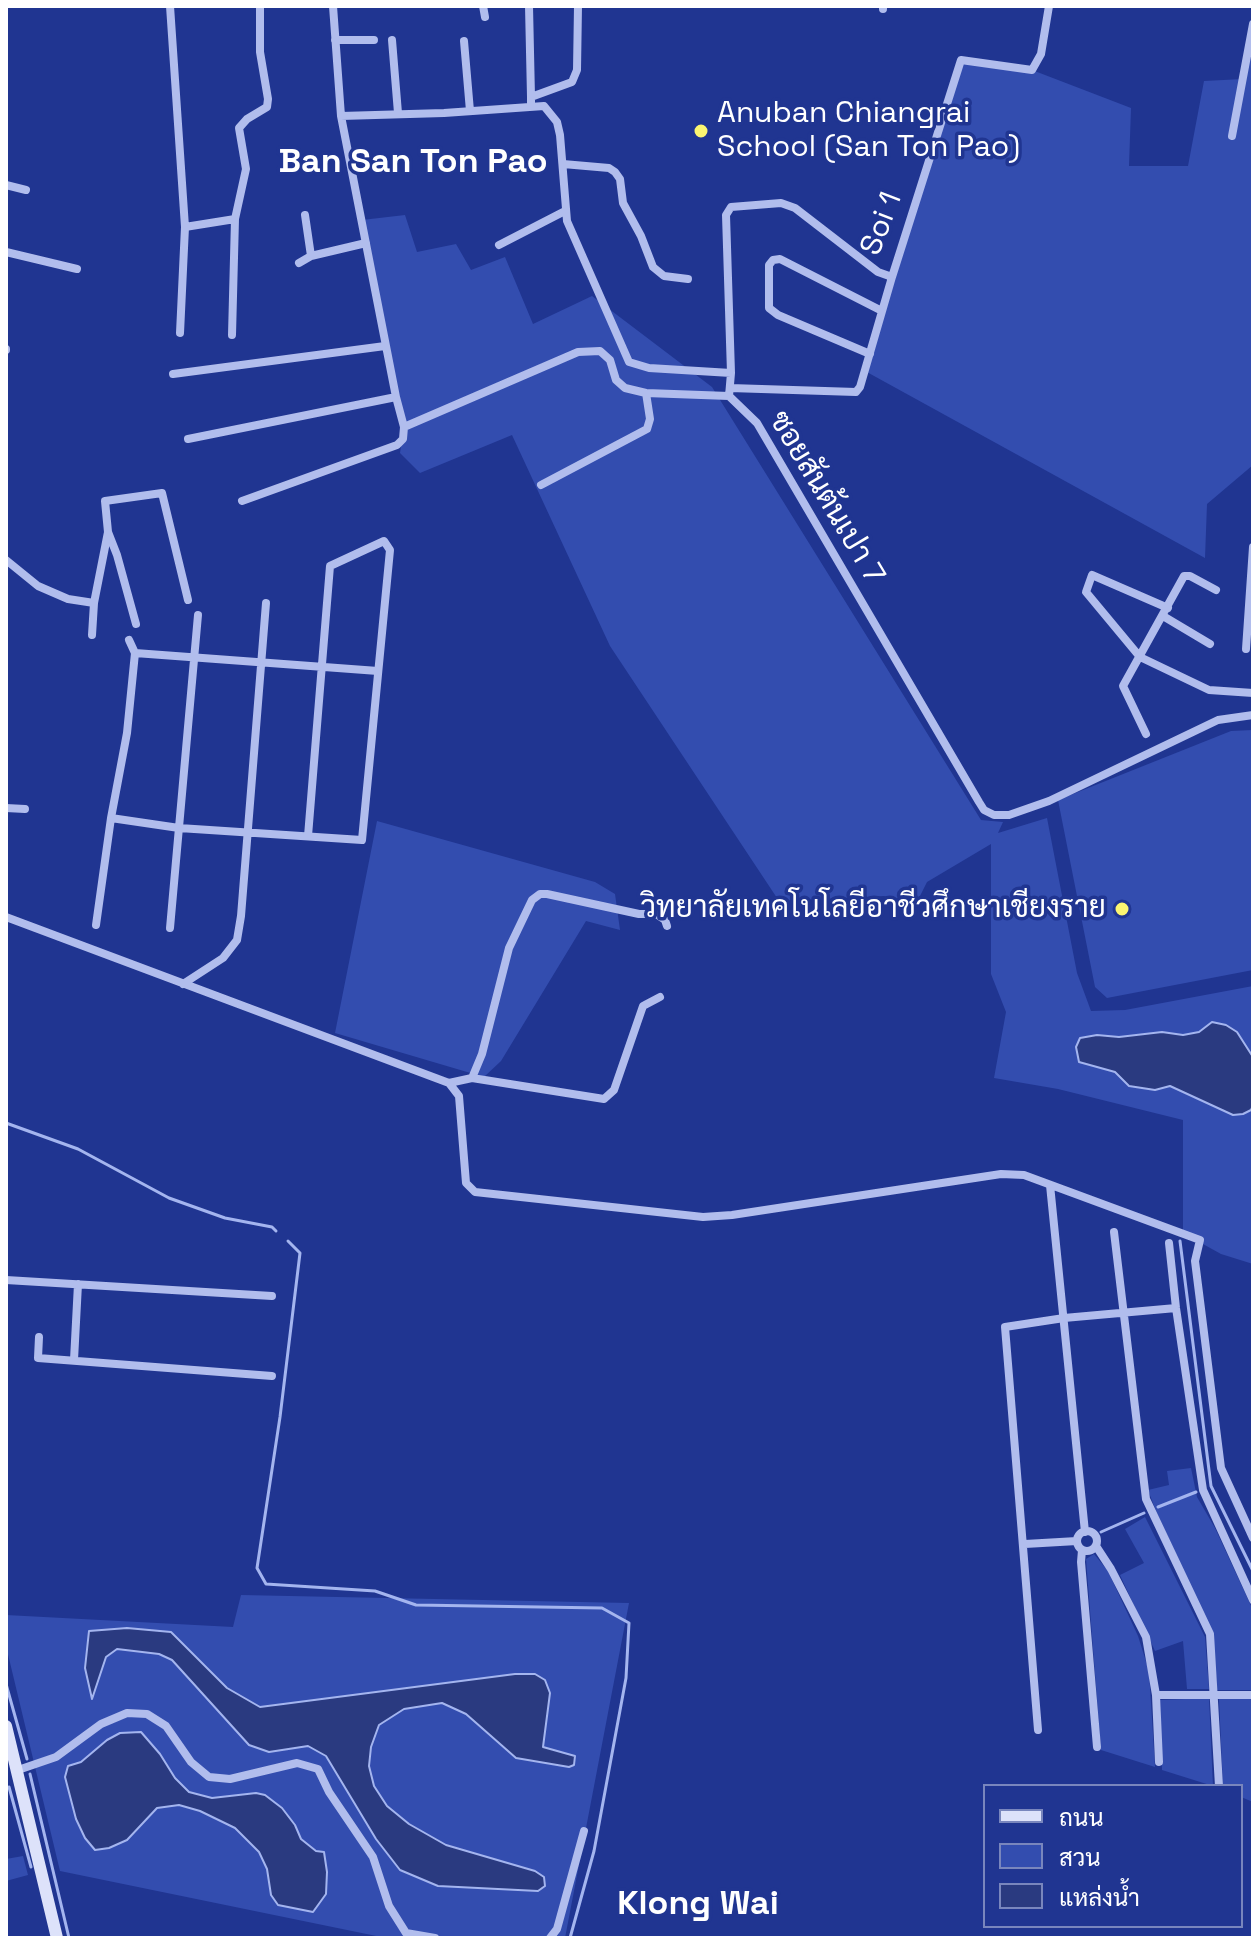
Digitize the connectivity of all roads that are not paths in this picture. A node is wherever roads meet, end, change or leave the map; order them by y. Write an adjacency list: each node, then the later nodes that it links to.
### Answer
1 (170, 6): 25 (street)
2 (260, 6): 24 (street)
3 (333, 6): 10 (street)
4 (483, 6): 8 (street)
5 (529, 6): 14 (street)
6 (578, 6): 14 (street)
7 (1049, 6): 32 (street, Soi 1)
8 (485, 17)
9 (1253, 24): 18 (street)
10 (335, 40): 11 (street); 17 (street)
11 (374, 40)
12 (392, 40): 16 (street)
13 (464, 41): 15 (street)
14 (531, 101): 15 (street); 19 (street)
15 (470, 111): 16 (street)
16 (398, 113): 17 (street)
17 (341, 116): 26 (street)
18 (1232, 136)
19 (563, 164): 22 (street); 33 (street)
20 (6, 185): 21 (street)
21 (26, 190)
22 (565, 211): 27 (street); 39 (street)
23 (305, 215): 29 (street)
24 (235, 219): 25 (street); 36 (street)
25 (185, 227): 35 (street)
26 (366, 243): 29 (street); 37 (street)
27 (499, 245)
28 (6, 252): 31 (street)
29 (311, 256): 30 (street)
30 (299, 263)
31 (77, 269)
32 (892, 277): 34 (street); 39 (street, Soi 1)
33 (688, 279)
34 (882, 311): 38 (street); 38 (street)
35 (180, 333)
36 (232, 335)
37 (385, 346): 40 (street); 43 (street)
38 (870, 354): 41 (street)
39 (731, 373): 41 (street, Soi 1)
40 (173, 374)
41 (730, 392): 42 (street, ซอยสันต้นเปา 7); 70 (street, ซอยสันต้นเปา 7)
42 (646, 393): 44 (street, ซอยสันต้นเปา 7); 46 (street)
43 (396, 397): 44 (street); 45 (street)
44 (404, 427): 47 (street)
45 (188, 439)
46 (541, 485)
47 (242, 501)
48 (108, 532): 53 (street); 54 (street); 58 (street)
49 (1253, 547): 51 (street)
50 (6, 560): 54 (street)
51 (1252, 576): 62 (street)
52 (1216, 590): 56 (street)
53 (188, 600)
54 (94, 603): 59 (street)
55 (266, 603): 66 (street)
56 (1165, 612): 61 (street); 65 (street); 65 (street)
57 (198, 615): 64 (street)
58 (136, 624)
59 (92, 635)
60 (129, 640): 63 (street)
61 (1210, 644)
62 (1246, 649)
63 (135, 653): 64 (street); 74 (street)
64 (194, 657): 66 (street); 75 (street)
65 (1140, 657): 69 (street); 71 (street)
66 (262, 662): 67 (street); 76 (street)
67 (321, 667): 68 (street); 68 (street); 77 (street)
68 (378, 671): 77 (street)
69 (1253, 693)
70 (1253, 715)
71 (1146, 734)
72 (6, 808): 73 (street)
73 (25, 809)
74 (111, 818): 75 (street); 79 (street)
75 (179, 828): 76 (street); 81 (street)
76 (246, 832): 77 (street); 82 (street)
77 (308, 836)
78 (6, 917): 82 (street)
79 (96, 925)
80 (667, 926): 84 (street)
81 (170, 928)
82 (183, 984): 85 (street)
83 (660, 997): 84 (street)
84 (472, 1078): 85 (street)
85 (449, 1083): 86 (street)
86 (1050, 1185): 94 (street); 99 (street)
87 (1114, 1232): 93 (street)
88 (1169, 1243): 92 (street)
89 (6, 1280): 90 (street)
90 (78, 1284): 91 (street); 96 (street)
91 (272, 1296)
92 (1176, 1308): 93 (street); 104 (street)
93 (1122, 1313): 94 (street); 107 (street)
94 (1064, 1318): 98 (street); 101 (street)
95 (39, 1337): 96 (street)
96 (74, 1360): 97 (street)
97 (272, 1376)
98 (1085, 1532): 100 (street); 102 (street)
99 (1253, 1538)
100 (1077, 1541): 101 (street); 103 (street)
101 (1025, 1544): 109 (street)
102 (1096, 1546): 103 (street); 105 (street)
103 (1082, 1550): 110 (street)
104 (1253, 1600)
105 (1156, 1695): 107 (street); 111 (street)
106 (1253, 1695): 107 (street)
107 (1214, 1696): 113 (street)
108 (6, 1726): 112 (street)
109 (1038, 1730)
110 (1097, 1747)
111 (1159, 1762)
112 (18, 1770): 115 (street); 116 (street)
113 (1219, 1784)
114 (584, 1831): 117 (street)
115 (57, 1938)
116 (435, 1938)
117 (550, 1938)

